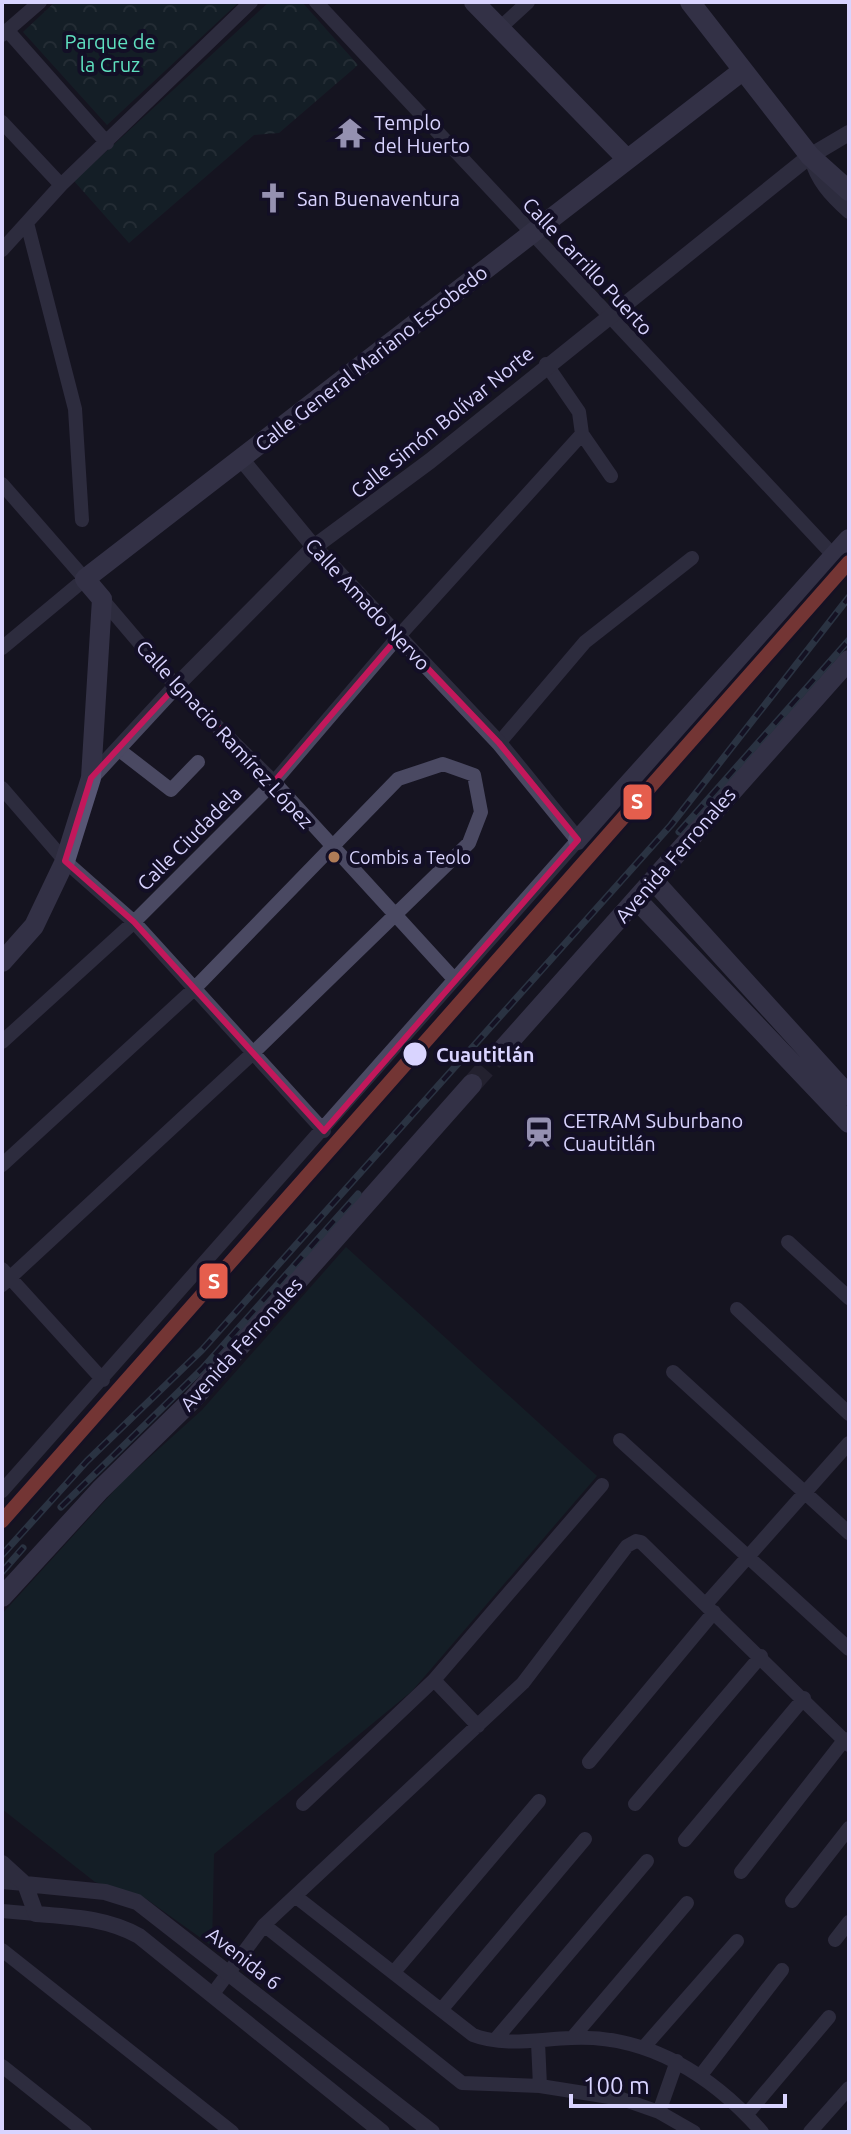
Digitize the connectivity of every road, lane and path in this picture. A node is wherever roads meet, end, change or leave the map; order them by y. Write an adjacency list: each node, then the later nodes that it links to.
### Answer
1 (40, 2): 8 (street)
2 (251, 2): 12 (street)
3 (316, 2): 19 (street, Calle Carrillo Puerto)
4 (474, 2): 7 (main road)
5 (528, 2): 7 (street)
6 (690, 2): 9 (main road)
7 (500, 28): 14 (main road)
8 (5, 33): 12 (street)
9 (742, 71): 13 (main road); 14 (main road, Calle General Mariano Escobedo)
10 (2, 122): 15 (street)
11 (849, 133): 13 (street, Calle Simón Bolívar Norte)
12 (107, 143): 15 (street)
13 (810, 156): 16 (main road); 17 (street); 21 (street, Calle Simón Bolívar Norte)
14 (626, 158): 19 (main road, Calle General Mariano Escobedo)
15 (61, 185): 18 (street)
16 (849, 191)
17 (849, 212)
18 (27, 223): 20 (street); 27 (street)
19 (531, 233): 21 (street, Calle Carrillo Puerto); 24 (main road, Calle General Mariano Escobedo)
20 (2, 250)
21 (606, 316): 22 (street, Calle Simón Bolívar Norte); 30 (street, Calle Carrillo Puerto)
22 (546, 364): 23 (street); 29 (street, Calle Simón Bolívar Norte)
23 (582, 434): 25 (street); 34 (street, Calle Ciudadela)
24 (242, 460): 29 (street, Calle Amado Nervo); 32 (main road, Calle General Mariano Escobedo)
25 (611, 476)
26 (2, 484): 32 (street, Calle Ignacio Ramírez López)
27 (82, 520)
28 (849, 539): 30 (main road)
29 (314, 547): 34 (street, Calle Amado Nervo); 37 (street, Calle Simón Bolívar Norte)
30 (833, 555): 44 (main road)
31 (692, 558): 38 (street)
32 (85, 579): 33 (main road, Calle Ignacio Ramírez López); 35 (street, Calle General Mariano Escobedo)
33 (102, 599): 37 (street, Calle Ignacio Ramírez López); 41 (main road)
34 (398, 637): 38 (street, Calle Amado Nervo); 42 (street, Calle Ciudadela)
35 (2, 648)
36 (849, 660): 47 (main road, Avenida Ferronales)
37 (176, 686): 39 (street, Calle Simón Bolívar Norte); 42 (street, Calle Ignacio Ramírez López)
38 (499, 743): 44 (street, Calle Amado Nervo)
39 (118, 749): 40 (street); 41 (street, Calle Simón Bolívar Norte)
40 (198, 762)
41 (91, 778): 46 (main road)
42 (274, 782): 45 (street, Calle Ignacio Ramírez López); 50 (street, Calle Ciudadela)
43 (2, 788): 46 (street)
44 (578, 840): 52 (street)
45 (332, 848): 49 (street, Calle Ignacio Ramírez López); 49 (street); 53 (street)
46 (65, 861): 50 (street); 51 (main road)
47 (654, 881): 48 (main road, Avenida Ferronales); 54 (main road)
48 (637, 900): 54 (main road); 56 (main road, Avenida Ferronales)
49 (395, 915): 52 (street, Calle Ignacio Ramírez López); 57 (street)
50 (134, 922): 53 (street); 55 (street, Calle Ciudadela)
51 (2, 962)
52 (454, 979): 61 (street)
53 (194, 989): 57 (street); 62 (street)
54 (743, 995): 59 (main road); 60 (main road)
55 (2, 1042)
56 (502, 1050)
57 (253, 1053): 61 (street); 64 (street)
58 (472, 1084): 77 (main road, Avenida Ferronales)
59 (849, 1096)
60 (849, 1123)
61 (324, 1131): 68 (street)
62 (2, 1165)
63 (788, 1242): 65 (street)
64 (5, 1277): 68 (street)
65 (849, 1298)
66 (737, 1309): 69 (street)
67 (673, 1372): 74 (street)
68 (103, 1380): 73 (street)
69 (849, 1414)
70 (620, 1440): 76 (street)
71 (849, 1443): 74 (street)
72 (602, 1485): 81 (street)
73 (2, 1491)
74 (805, 1493): 75 (street); 76 (street)
75 (849, 1533)
76 (747, 1558): 78 (street); 79 (street)
77 (2, 1597)
78 (710, 1608): 80 (street); 83 (street); 85 (street)
79 (849, 1649)
80 (761, 1656): 82 (street); 88 (street)
81 (434, 1680): 83 (street); 87 (street)
82 (804, 1698): 84 (street); 91 (street)
83 (478, 1726): 97 (street)
84 (847, 1742): 94 (street)
85 (589, 1762)
86 (539, 1801): 109 (street)
87 (303, 1804)
88 (635, 1804)
89 (849, 1828): 98 (street)
90 (585, 1839): 111 (street)
91 (685, 1840)
92 (647, 1861): 114 (street)
93 (2, 1863): 96 (street)
94 (741, 1872)
95 (2, 1882): 96 (street, Avenida 6)
96 (25, 1884): 101 (street); 108 (street, Avenida 6)
97 (295, 1896): 103 (street); 109 (street)
98 (792, 1901)
99 (687, 1903): 113 (street)
100 (2, 1911): 101 (street)
101 (36, 1914): 110 (street)
102 (849, 1922): 104 (street)
103 (264, 1925): 108 (street); 120 (street)
104 (835, 1940)
105 (737, 1941): 116 (street)
106 (2, 1950): 125 (street)
107 (782, 1970): 119 (street)
108 (229, 1971): 110 (street); 127 (street, Avenida 6)
109 (394, 1972): 111 (street)
110 (212, 1995): 126 (street)
111 (441, 2010): 114 (street)
112 (829, 2017): 123 (street)
113 (573, 2037): 115 (street); 116 (street)
114 (495, 2040): 115 (street)
115 (538, 2042): 120 (street)
116 (644, 2047): 117 (street)
117 (677, 2061): 119 (street); 122 (street)
118 (2, 2066): 124 (street)
119 (701, 2075): 123 (street)
120 (540, 2086): 122 (street)
121 (849, 2088): 130 (street)
122 (659, 2112): 128 (street)
123 (747, 2114): 129 (street)
124 (85, 2132)
125 (232, 2132)
126 (382, 2132)
127 (432, 2132)
128 (694, 2132)
129 (762, 2132)
130 (810, 2132)

